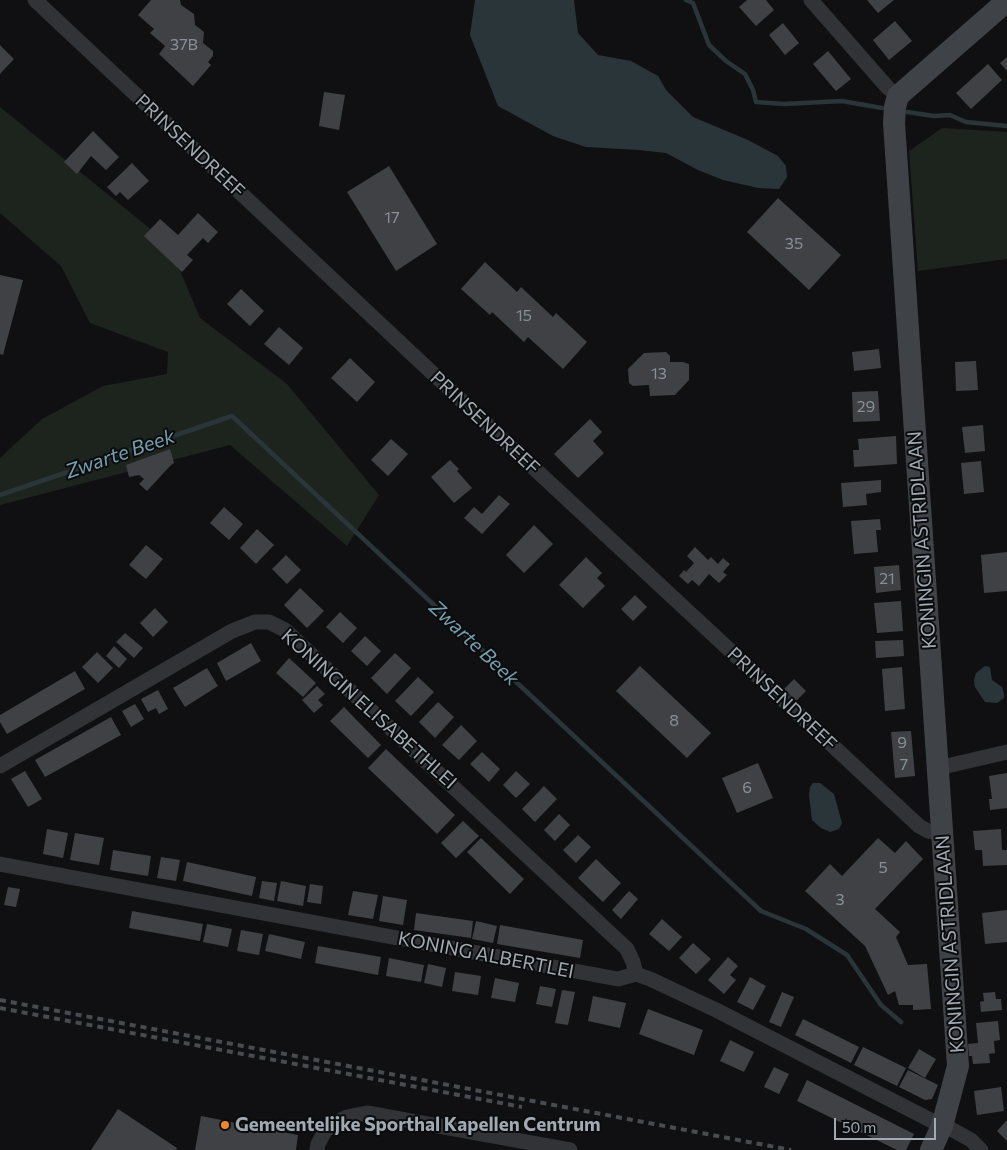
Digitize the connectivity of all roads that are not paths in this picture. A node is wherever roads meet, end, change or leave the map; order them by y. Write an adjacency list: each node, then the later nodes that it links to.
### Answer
1 (36, 0): 8 (street, PRINSENDREEF)
2 (810, 0): 4 (street)
3 (1007, 1): 4 (street)
4 (898, 96): 7 (street, KONINGIN ASTRIDLAAN)
5 (1007, 752): 7 (street)
6 (0, 766): 10 (street, KONINGIN ELISABETHLEI)
7 (938, 768): 8 (street, KONINGIN ASTRIDLAAN)
8 (943, 833): 11 (street, KONINGIN ASTRIDLAAN)
9 (0, 864): 10 (street, KONING ALBERTLEI)
10 (636, 974): 11 (street)
11 (942, 1126): 14 (street, KONINGIN ASTRIDLAAN); 15 (street)
12 (317, 1150): 13 (street)
13 (570, 1150)
14 (931, 1150)
15 (981, 1150)

